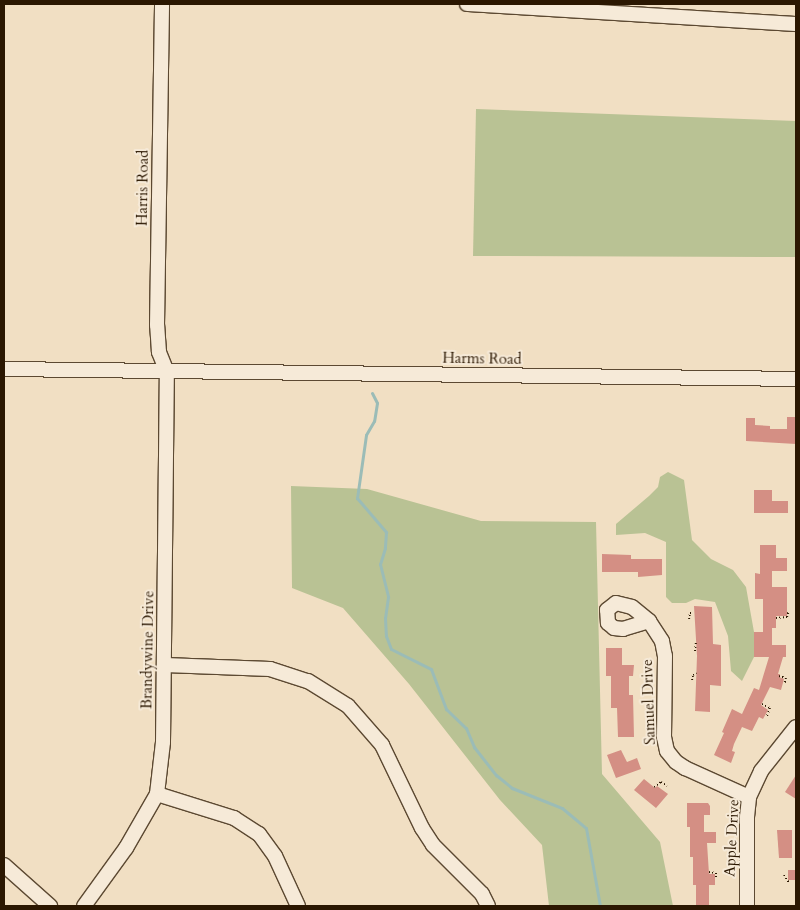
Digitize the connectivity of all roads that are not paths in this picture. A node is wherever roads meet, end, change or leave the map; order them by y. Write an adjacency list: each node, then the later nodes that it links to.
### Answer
1 (162, 4): 5 (street, Harris Road)
2 (467, 4): 3 (street)
3 (796, 24)
4 (4, 369): 5 (street, Harms Road)
5 (167, 372): 6 (street, Harms Road); 8 (street, Brandywine Drive)
6 (796, 379)
7 (649, 621): 11 (street, Samuel Drive)
8 (165, 666): 10 (street, Brandywine Drive); 16 (street)
9 (796, 727): 11 (street, Apple Drive)
10 (157, 794): 14 (street, Brandywine Drive); 15 (street)
11 (749, 797): 17 (street, Apple Drive)
12 (4, 865): 13 (street)
13 (50, 906)
14 (84, 906)
15 (298, 906)
16 (488, 906)
17 (747, 906)

